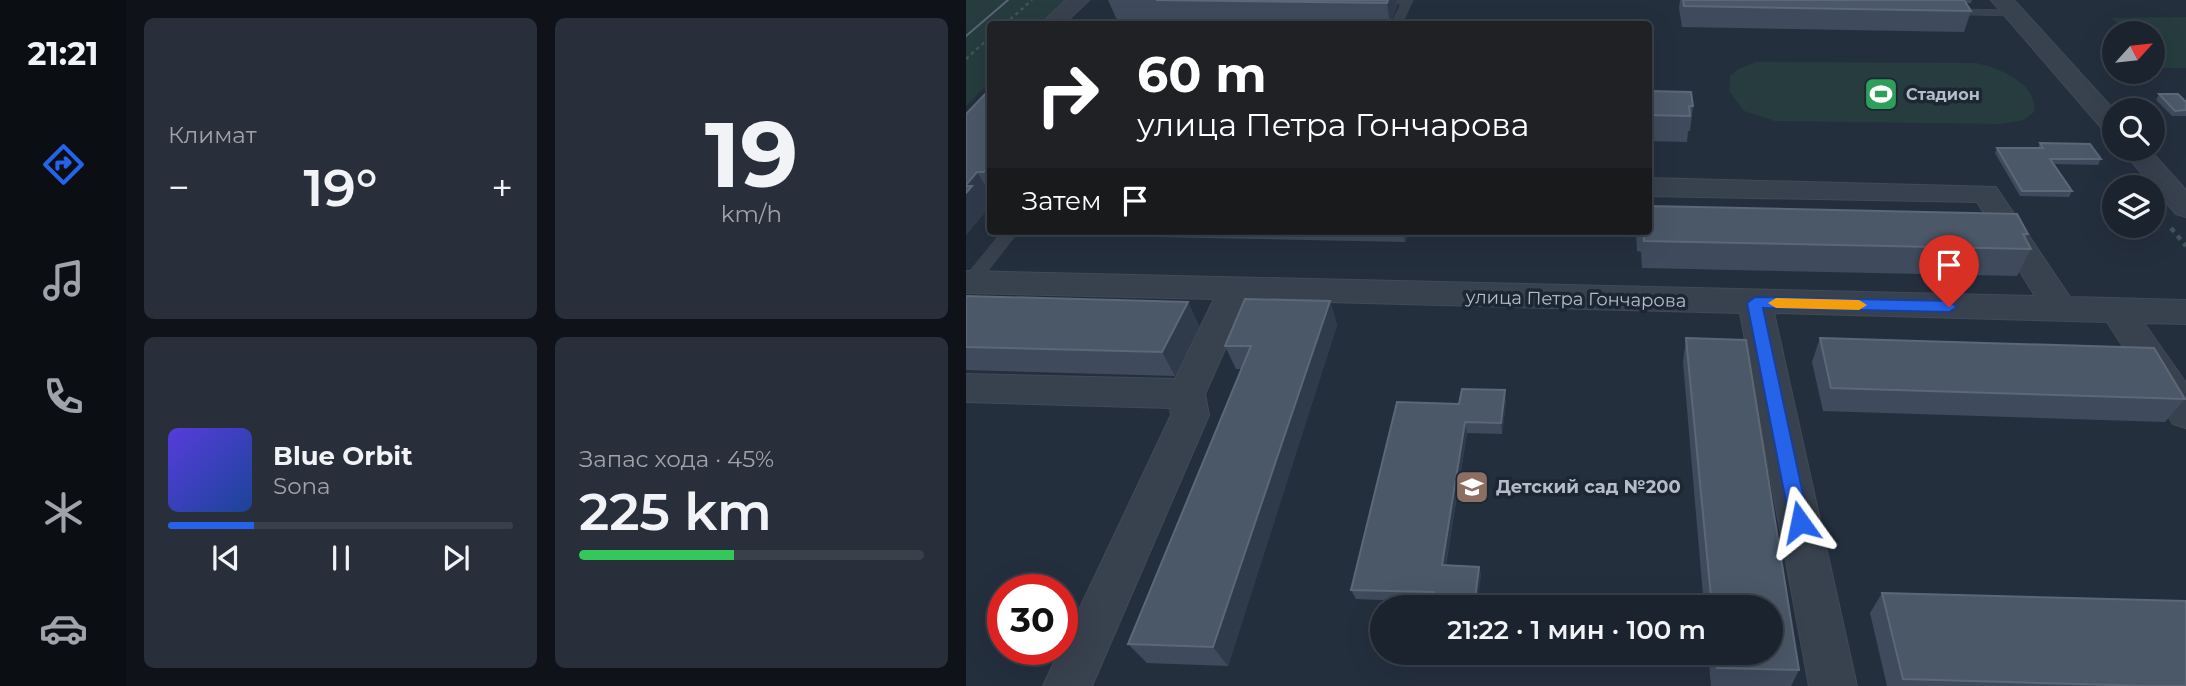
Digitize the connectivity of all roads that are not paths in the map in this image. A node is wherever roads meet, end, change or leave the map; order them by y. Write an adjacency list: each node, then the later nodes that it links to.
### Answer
1 (1078, 0): 6 (street)
2 (1374, 0): 3 (lane)
3 (1407, 1): 7 (lane)
4 (2008, 7): 5 (lane); 8 (street)
5 (1928, 11)
6 (1055, 21)
7 (1398, 21)
8 (2102, 113)
9 (2145, 161): 11 (street)
10 (1652, 187): 16 (street)
11 (2186, 208)
12 (1008, 235): 13 (lane)
13 (968, 282): 14 (street, улица Петра Гончарова)
14 (1235, 290): 15 (street, улица Петра Гончарова); 20 (street)
15 (1755, 303): 16 (street, улица Петра Гончарова); 23 (street)
16 (2060, 309): 17 (street, улица Петра Гончарова)
17 (2116, 310): 18 (street, улица Петра Гончарова); 21 (street)
18 (2186, 312)
19 (966, 388): 20 (street)
20 (1186, 394): 22 (street)
21 (2186, 413)
22 (1067, 686)
23 (1833, 686)

